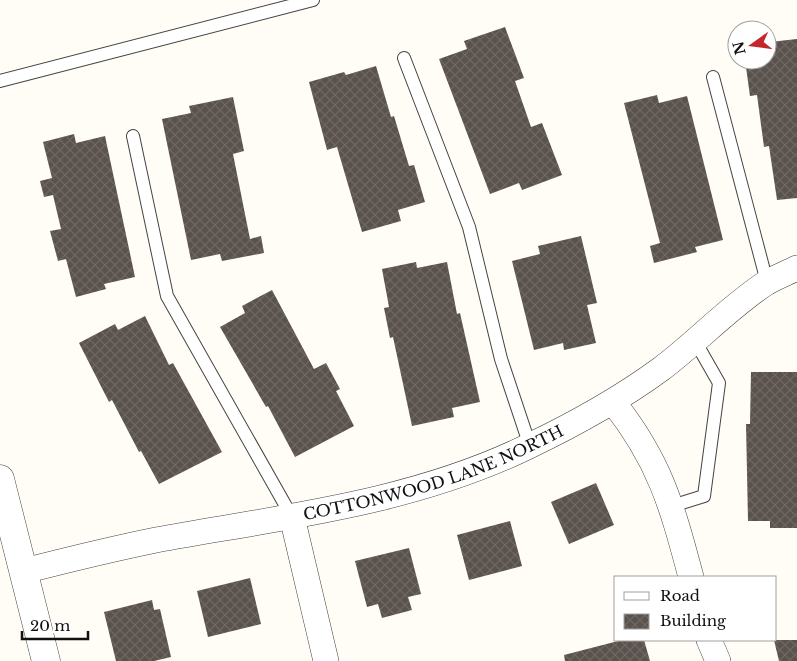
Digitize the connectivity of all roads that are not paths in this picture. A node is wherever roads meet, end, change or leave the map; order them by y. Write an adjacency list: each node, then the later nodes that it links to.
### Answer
1 (313, 0): 4 (lane)
2 (404, 58): 10 (lane)
3 (713, 77): 7 (lane)
4 (0, 81)
5 (133, 136): 13 (lane)
6 (797, 268): 7 (street, COTTONWOOD LANE NORTH)
7 (767, 282): 8 (street, COTTONWOOD LANE NORTH)
8 (695, 341): 9 (street, COTTONWOOD LANE NORTH); 12 (lane)
9 (613, 402): 10 (street, COTTONWOOD LANE NORTH); 12 (street)
10 (530, 446): 13 (street, COTTONWOOD LANE NORTH)
11 (0, 479): 14 (street)
12 (672, 506): 15 (street)
13 (292, 517): 14 (street, COTTONWOOD LANE NORTH); 18 (street)
14 (24, 571): 17 (street)
15 (691, 576)
16 (710, 641): 19 (street)
17 (46, 661)
18 (326, 661)
19 (718, 661)

